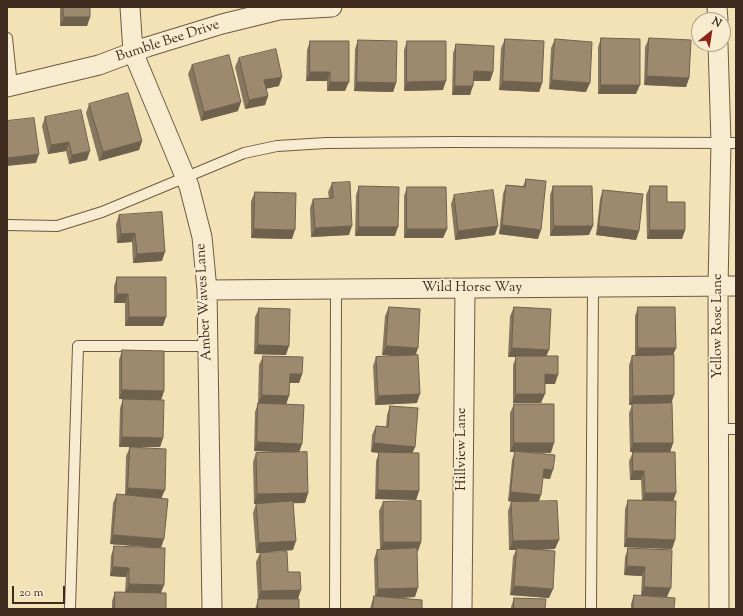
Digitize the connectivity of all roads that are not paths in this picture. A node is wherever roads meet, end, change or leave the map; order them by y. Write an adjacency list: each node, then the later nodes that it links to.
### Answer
1 (130, 7): 5 (street, Amber Waves Lane)
2 (332, 7): 3 (street, Bumble Bee Drive)
3 (278, 9): 5 (street, Bumble Bee Drive)
4 (7, 38): 7 (lane)
5 (133, 52): 7 (street, Bumble Bee Drive); 9 (street, Amber Waves Lane)
6 (719, 52): 8 (street, Yellow Rose Lane)
7 (9, 86)
8 (728, 143): 9 (lane); 11 (street, Yellow Rose Lane)
9 (185, 176): 10 (lane); 14 (street, Amber Waves Lane)
10 (7, 225)
11 (727, 286): 12 (street, Wild Horse Way); 17 (street, Yellow Rose Lane)
12 (593, 288): 13 (street, Wild Horse Way); 23 (lane)
13 (465, 289): 15 (street, Wild Horse Way); 22 (street, Hillview Lane)
14 (207, 290): 15 (street, Wild Horse Way); 16 (street, Amber Waves Lane)
15 (336, 290): 21 (lane)
16 (208, 346): 19 (lane); 20 (street, Amber Waves Lane)
17 (728, 429): 18 (street, Yellow Rose Lane)
18 (728, 554): 24 (street, Yellow Rose Lane)
19 (70, 609)
20 (212, 609)
21 (335, 609)
22 (462, 609)
23 (591, 609)
24 (719, 609)

